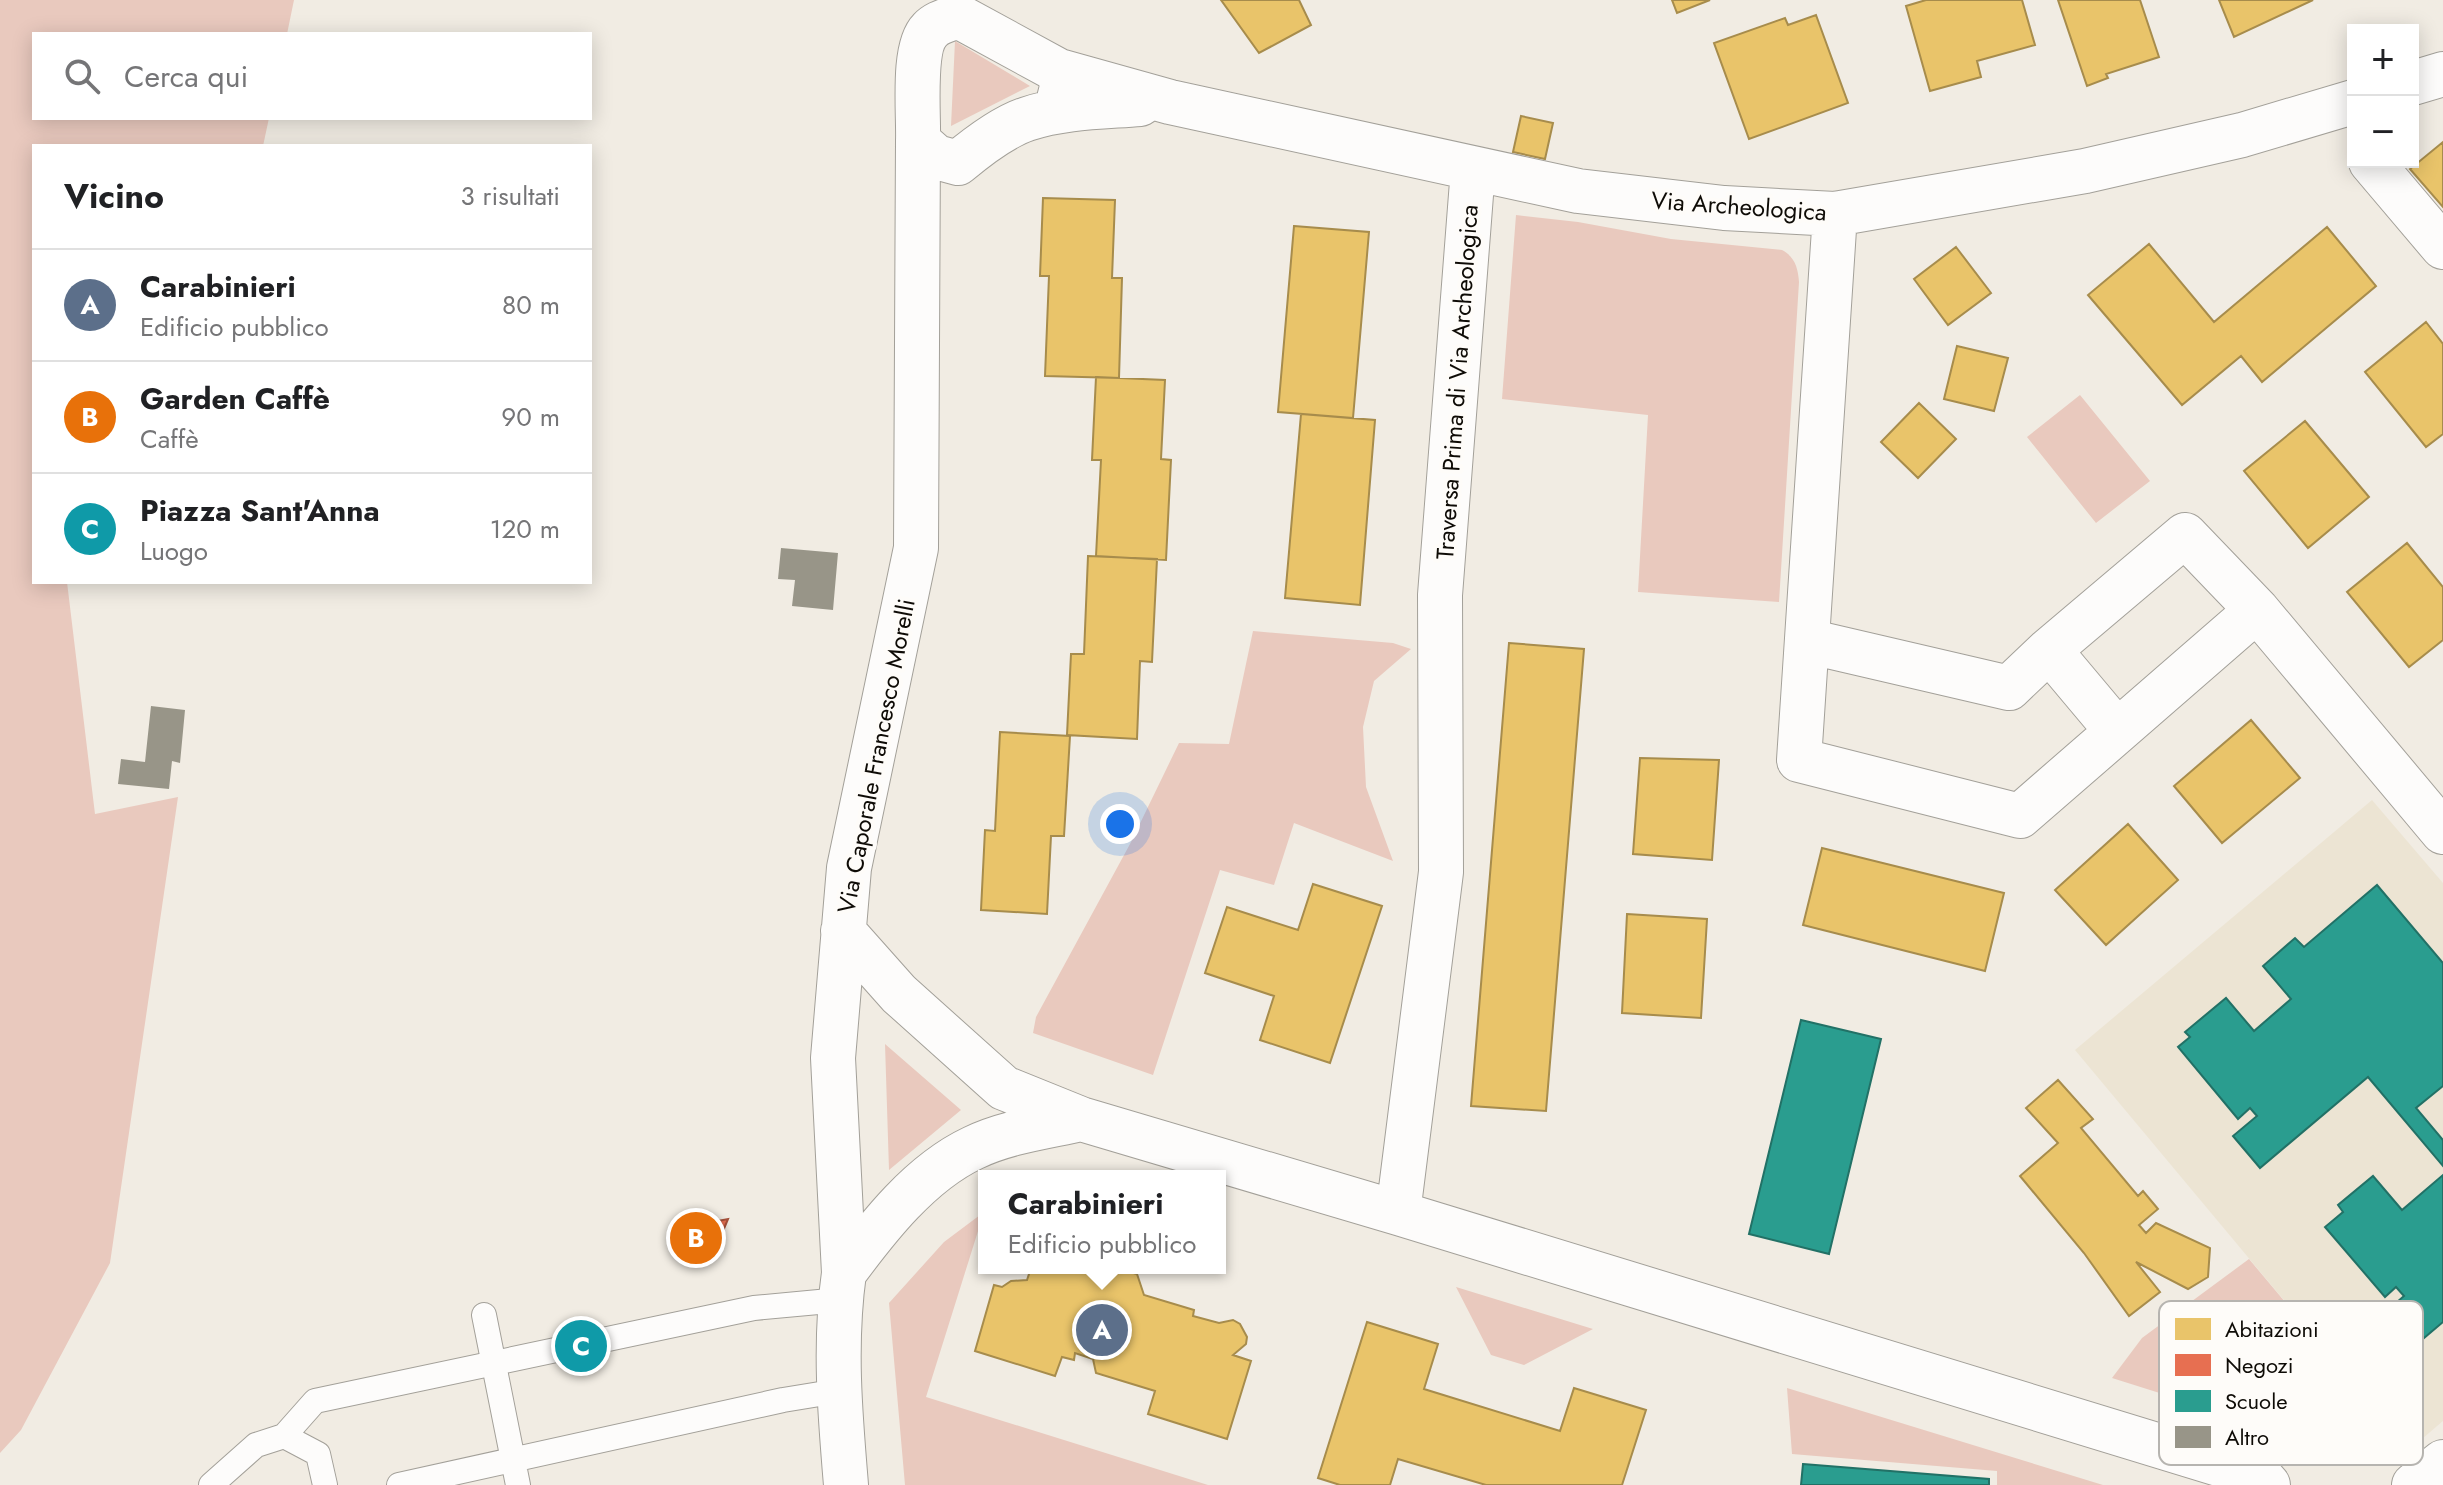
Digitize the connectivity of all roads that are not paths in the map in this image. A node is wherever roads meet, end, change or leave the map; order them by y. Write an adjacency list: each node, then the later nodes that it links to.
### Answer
1 (914, 0): 3 (street, Via Caporale Francesco Morelli)
2 (964, 12): 3 (street); 6 (street)
3 (920, 47): 8 (street, Via Caporale Francesco Morelli)
4 (2443, 74): 5 (street)
5 (2419, 81)
6 (1058, 91): 9 (street, Via Archeologica); 11 (street, Via Archeologica)
7 (2344, 118): 12 (street, Via Archeologica)
8 (918, 141): 9 (street); 14 (street, Via Caporale Francesco Morelli)
9 (958, 163): 14 (street)
10 (2376, 168): 13 (street)
11 (1473, 169): 12 (street, Via Archeologica); 22 (street, Traversa Prima di Via Archeologica)
12 (1835, 214): 16 (street)
13 (2443, 247)
14 (917, 265): 20 (street, Via Caporale Francesco Morelli)
15 (2267, 622): 17 (street); 18 (street); 19 (street)
16 (1807, 641): 17 (street); 18 (street)
17 (2049, 650): 18 (street)
18 (2117, 731)
19 (2443, 832)
20 (843, 931): 21 (street); 23 (street, Via Caporale Francesco Morelli)
21 (1081, 1119): 22 (street); 23 (street)
22 (1398, 1213): 28 (street)
23 (842, 1287): 25 (lane); 26 (street, Via Caporale Francesco Morelli)
24 (484, 1315): 25 (lane)
25 (493, 1362): 27 (lane); 29 (lane)
26 (838, 1391): 29 (lane); 36 (street, Via Caporale Francesco Morelli)
27 (284, 1436): 32 (lane); 33 (lane)
28 (2159, 1446)
29 (513, 1460): 34 (lane); 35 (lane)
30 (2443, 1462): 38 (street)
31 (2222, 1465): 37 (street)
32 (211, 1485)
33 (325, 1485)
34 (399, 1485)
35 (518, 1485)
36 (846, 1485)
37 (2268, 1485)
38 (2414, 1485)

